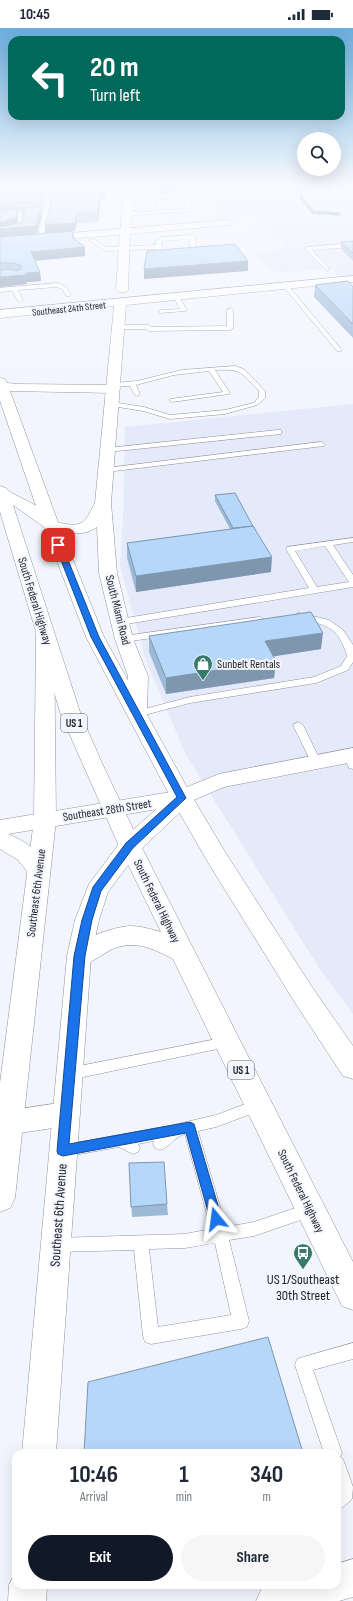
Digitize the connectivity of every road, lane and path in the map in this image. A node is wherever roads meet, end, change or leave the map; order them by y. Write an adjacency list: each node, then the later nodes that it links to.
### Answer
1 (123, 260): 13 (street, South Miami Road)
2 (319, 260): 3 (lane)
3 (327, 269)
4 (353, 271): 5 (street, Southeast 24th Street)
5 (267, 278): 7 (street, Southeast 24th Street); 8 (street)
6 (353, 278): 8 (street, Southeast 24th Street)
7 (236, 281): 13 (street, Southeast 24th Street); 17 (street)
8 (285, 285): 14 (street, Southeast 24th Street); 22 (lane)
9 (11, 288): 10 (lane); 12 (lane); 15 (lane)
10 (0, 290)
11 (83, 294): 12 (street, Southeast 24th Street)
12 (68, 295): 15 (street, Southeast 24th Street)
13 (119, 295): 14 (street, Southeast 24th Street); 20 (street, Southeast 24th Street); 21 (street, South Miami Road)
14 (176, 296): 19 (lane)
15 (20, 300): 16 (street, Southeast 24th Street)
16 (0, 302)
17 (0, 308)
18 (230, 310): 21 (lane)
19 (161, 312)
20 (0, 314)
21 (118, 327): 26 (street, South Miami Road)
22 (339, 350)
23 (211, 369): 25 (lane); 28 (lane); 31 (lane)
24 (1, 384): 26 (street); 38 (street)
25 (133, 385): 26 (lane); 27 (lane)
26 (114, 387): 30 (street, South Miami Road)
27 (137, 394)
28 (172, 400)
29 (140, 401): 31 (lane)
30 (112, 404): 31 (lane); 34 (street, South Miami Road)
31 (144, 409)
32 (278, 432): 34 (lane)
33 (321, 444): 35 (lane)
34 (108, 450): 35 (street, South Miami Road)
35 (106, 470): 37 (street, South Miami Road)
36 (0, 493): 38 (street); 46 (street, South Federal Highway / US 1)
37 (103, 504): 38 (street, South Miami Road); 45 (street, South Miami Road)
38 (51, 525): 48 (street)
39 (353, 540): 40 (lane)
40 (328, 544): 41 (lane); 42 (lane)
41 (353, 583): 42 (lane)
42 (314, 589): 45 (lane)
43 (287, 617): 48 (lane)
44 (272, 619): 47 (lane)
45 (120, 622): 47 (street, South Miami Road)
46 (45, 634): 53 (street, South Federal Highway / US 1); 54 (street, Southeast 6th Avenue)
47 (124, 639): 48 (street, South Miami Road)
48 (137, 714): 52 (street)
49 (298, 725): 51 (lane)
50 (352, 759): 51 (street, Southeast 28th Street)
51 (316, 762): 52 (street, Southeast 28th Street)
52 (182, 798): 53 (street, Southeast 28th Street); 57 (street, Southeast 6th Avenue); 62 (street)
53 (113, 809): 54 (street, Southeast 28th Street); 57 (street, South Federal Highway / US 1)
54 (45, 820): 55 (street, Southeast 28th Street); 58 (street, Southeast 6th Avenue)
55 (0, 828)
56 (0, 840): 58 (street)
57 (130, 846): 59 (street, South Federal Highway / US 1); 60 (street, Southeast 6th Avenue)
58 (38, 869): 66 (street, Southeast 6th Avenue)
59 (182, 952): 60 (street); 61 (street, South Federal Highway / US 1)
60 (79, 956): 63 (street, Southeast 6th Avenue)
61 (227, 1042): 63 (lane); 64 (street, South Federal Highway / US 1)
62 (353, 1068)
63 (69, 1074): 65 (street, Southeast 6th Avenue)
64 (259, 1105): 67 (lane); 72 (street, South Federal Highway / US 1)
65 (66, 1114): 66 (street); 70 (street, Southeast 6th Avenue)
66 (4, 1123): 71 (street, Southeast 6th Avenue)
67 (190, 1127): 68 (lane); 73 (lane)
68 (173, 1131): 69 (lane); 70 (lane)
69 (160, 1144)
70 (63, 1151): 75 (street, Southeast 6th Avenue)
71 (0, 1198)
72 (311, 1210): 73 (lane); 76 (street, South Federal Highway / US 1)
73 (220, 1234): 74 (lane); 74 (lane)
74 (141, 1242): 75 (lane)
75 (55, 1245): 78 (street, Southeast 6th Avenue)
76 (353, 1295)
77 (353, 1351): 79 (lane)
78 (39, 1449)
79 (332, 1449)
80 (341, 1477): 81 (lane)
81 (341, 1497)
82 (28, 1589): 84 (street)
83 (317, 1589): 85 (street)
84 (27, 1601)
85 (275, 1601)

